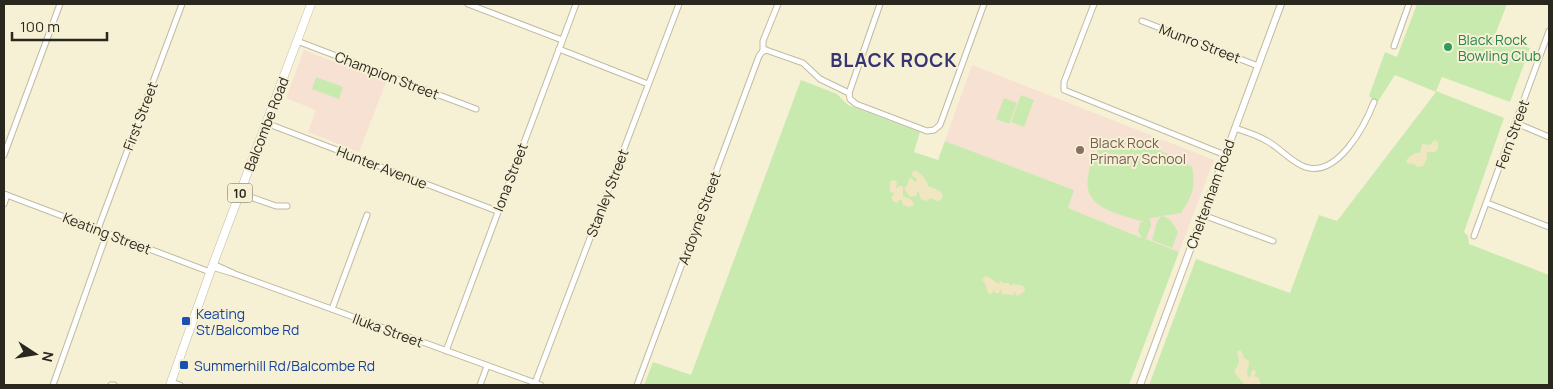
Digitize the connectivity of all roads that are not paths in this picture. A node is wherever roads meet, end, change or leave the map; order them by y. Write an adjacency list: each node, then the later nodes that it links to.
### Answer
1 (60, 4): 30 (street)
2 (182, 4): 41 (street, First Street)
3 (311, 4): 15 (main road, Balcombe Road / 10)
4 (468, 4): 16 (street)
5 (576, 4): 16 (street, Iona Street)
6 (679, 4): 22 (street, Stanley Street)
7 (778, 4): 20 (street, Ardoyne Street)
8 (880, 4): 23 (street)
9 (984, 4): 23 (street)
10 (1094, 4): 31 (street)
11 (1282, 4): 21 (street, Cheltenham Road)
12 (1410, 4): 17 (street)
13 (1142, 20): 21 (street, Munro Street)
14 (1549, 32): 18 (street, Fern Street)
15 (297, 40): 25 (street, Champion Street); 26 (main road, Balcombe Road / 10)
16 (562, 40): 19 (street, Iona Street)
17 (1394, 46)
18 (1547, 46): 27 (street, Fern Street)
19 (559, 49): 22 (street); 37 (street, Iona Street)
20 (764, 51): 23 (street); 54 (street, Ardoyne Street)
21 (1258, 66): 28 (street, Cheltenham Road)
22 (648, 84): 50 (street, Stanley Street)
23 (849, 90)
24 (1374, 102): 28 (street)
25 (476, 109)
26 (266, 123): 32 (main road, Balcombe Road / 10); 37 (street, Hunter Avenue)
27 (1516, 123): 29 (street); 34 (street, Fern Street)
28 (1235, 128): 31 (street, Cheltenham Road)
29 (1549, 137)
30 (4, 155)
31 (1225, 155): 38 (street, Cheltenham Road)
32 (239, 193): 36 (street); 45 (main road, Balcombe Road / 10)
33 (5, 195): 35 (street); 41 (street, Keating Street)
34 (1487, 203): 40 (street); 43 (street, Fern Street)
35 (4, 204)
36 (287, 206)
37 (498, 211): 47 (street, Iona Street)
38 (1203, 214): 44 (street); 55 (street, Cheltenham Road)
39 (367, 215): 46 (street)
40 (1549, 227)
41 (98, 229): 42 (street, Keating Street)
42 (107, 233): 45 (street, Keating Street); 51 (street)
43 (1474, 236)
44 (1272, 241)
45 (212, 268): 46 (street, Iluka Street); 49 (main road, Balcombe Road / 10)
46 (332, 309): 47 (street, Iluka Street)
47 (446, 351): 48 (street, Iluka Street)
48 (487, 366): 50 (street, Iluka Street); 53 (street)
49 (170, 384): 52 (street)
50 (538, 384)
51 (53, 385)
52 (180, 385)
53 (480, 385)
54 (637, 385)
55 (1140, 385)

